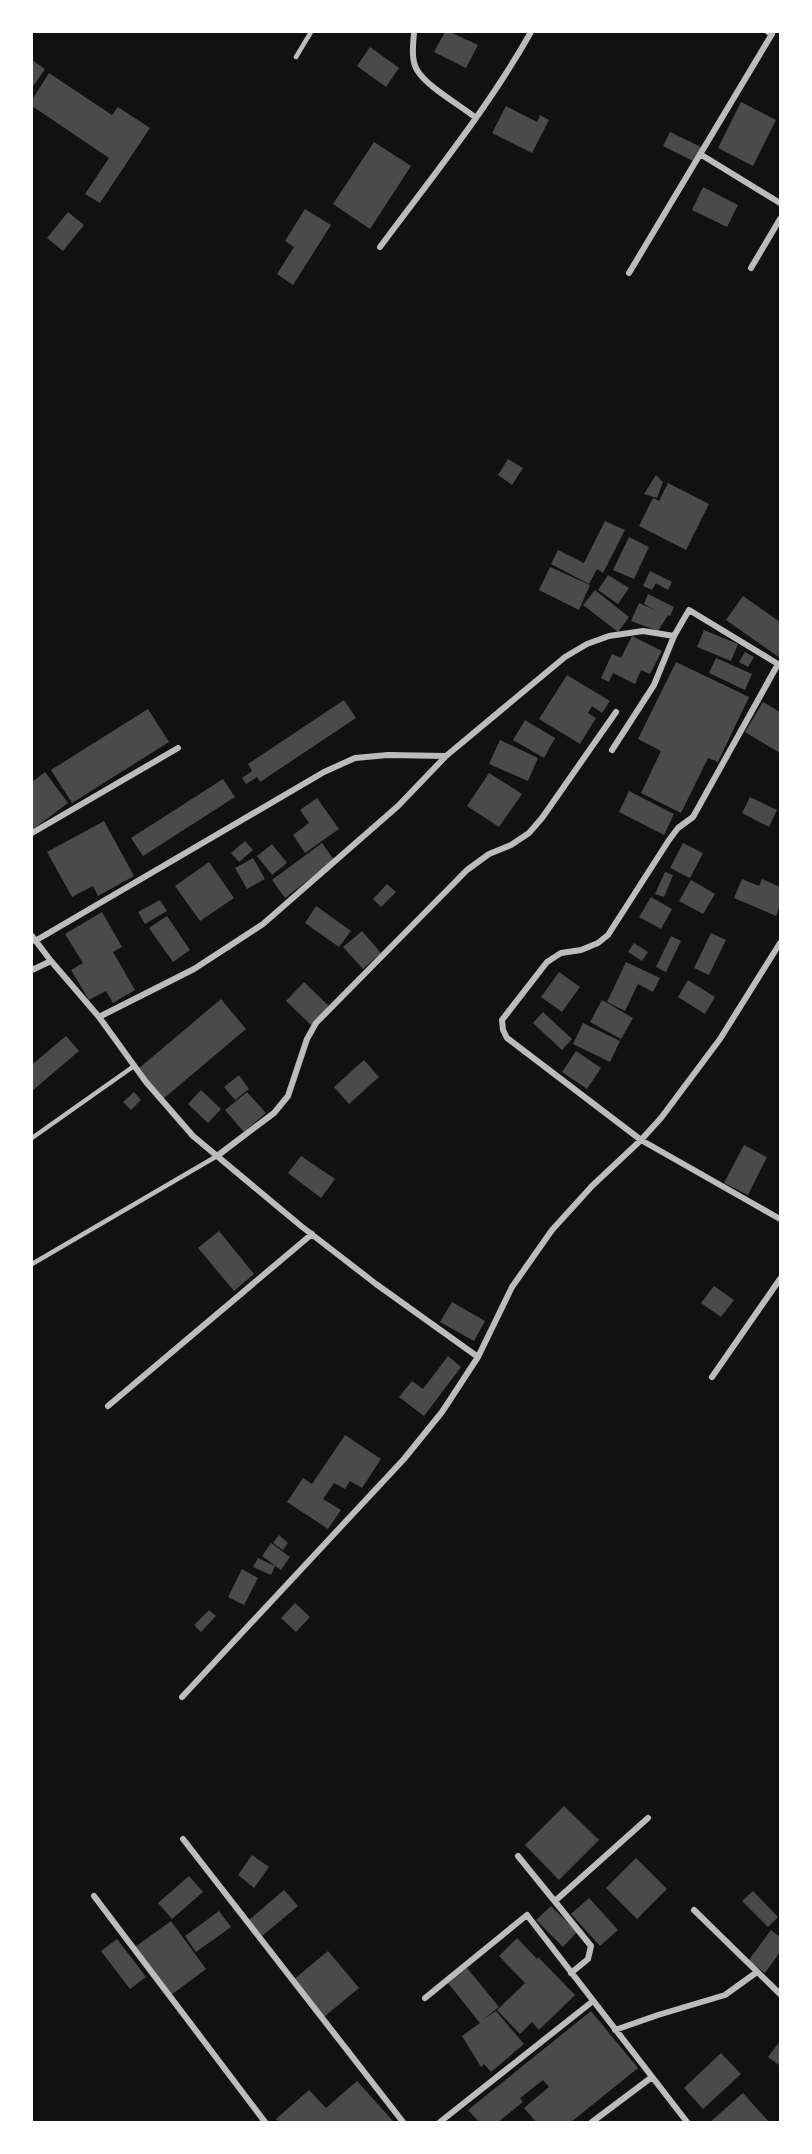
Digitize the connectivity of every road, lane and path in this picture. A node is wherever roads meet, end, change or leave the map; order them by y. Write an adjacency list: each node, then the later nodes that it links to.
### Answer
1 (311, 32): 6 (lane)
2 (413, 32): 7 (street)
3 (531, 32): 7 (street)
4 (770, 33): 5 (street); 8 (street)
5 (780, 40)
6 (296, 57)
7 (476, 117): 11 (street)
8 (700, 154): 9 (street); 13 (street)
9 (780, 203)
10 (780, 219): 12 (street)
11 (380, 247)
12 (752, 268)
13 (629, 273)
14 (674, 636): 15 (street); 18 (street); 19 (street)
15 (779, 665): 28 (street)
16 (616, 712): 29 (street)
17 (178, 748): 20 (street)
18 (612, 750)
19 (446, 756): 21 (street); 25 (street)
20 (32, 833)
21 (33, 938): 23 (street)
22 (780, 943): 28 (street)
23 (51, 961): 24 (street); 25 (street)
24 (32, 970)
25 (99, 1017): 26 (street)
26 (134, 1066): 27 (lane); 29 (street)
27 (32, 1138)
28 (641, 1140): 30 (street); 34 (street)
29 (217, 1156): 31 (street); 32 (lane)
30 (780, 1219)
31 (312, 1234): 34 (street); 36 (street)
32 (32, 1264)
33 (780, 1279): 35 (street)
34 (478, 1357): 37 (street)
35 (712, 1377)
36 (108, 1406)
37 (182, 1697)
38 (648, 1818): 42 (street)
39 (183, 1839): 52 (street)
40 (518, 1856): 42 (street)
41 (94, 1896): 51 (street)
42 (555, 1901): 45 (street)
43 (694, 1910): 44 (street)
44 (757, 1972): 46 (street); 49 (street)
45 (571, 1973): 47 (street); 48 (street)
46 (780, 1994)
47 (425, 1998)
48 (593, 2001): 49 (street); 53 (street)
49 (615, 2030): 50 (street)
50 (652, 2077): 54 (street); 55 (street)
51 (265, 2122)
52 (403, 2122)
53 (440, 2122)
54 (592, 2122)
55 (687, 2122)

